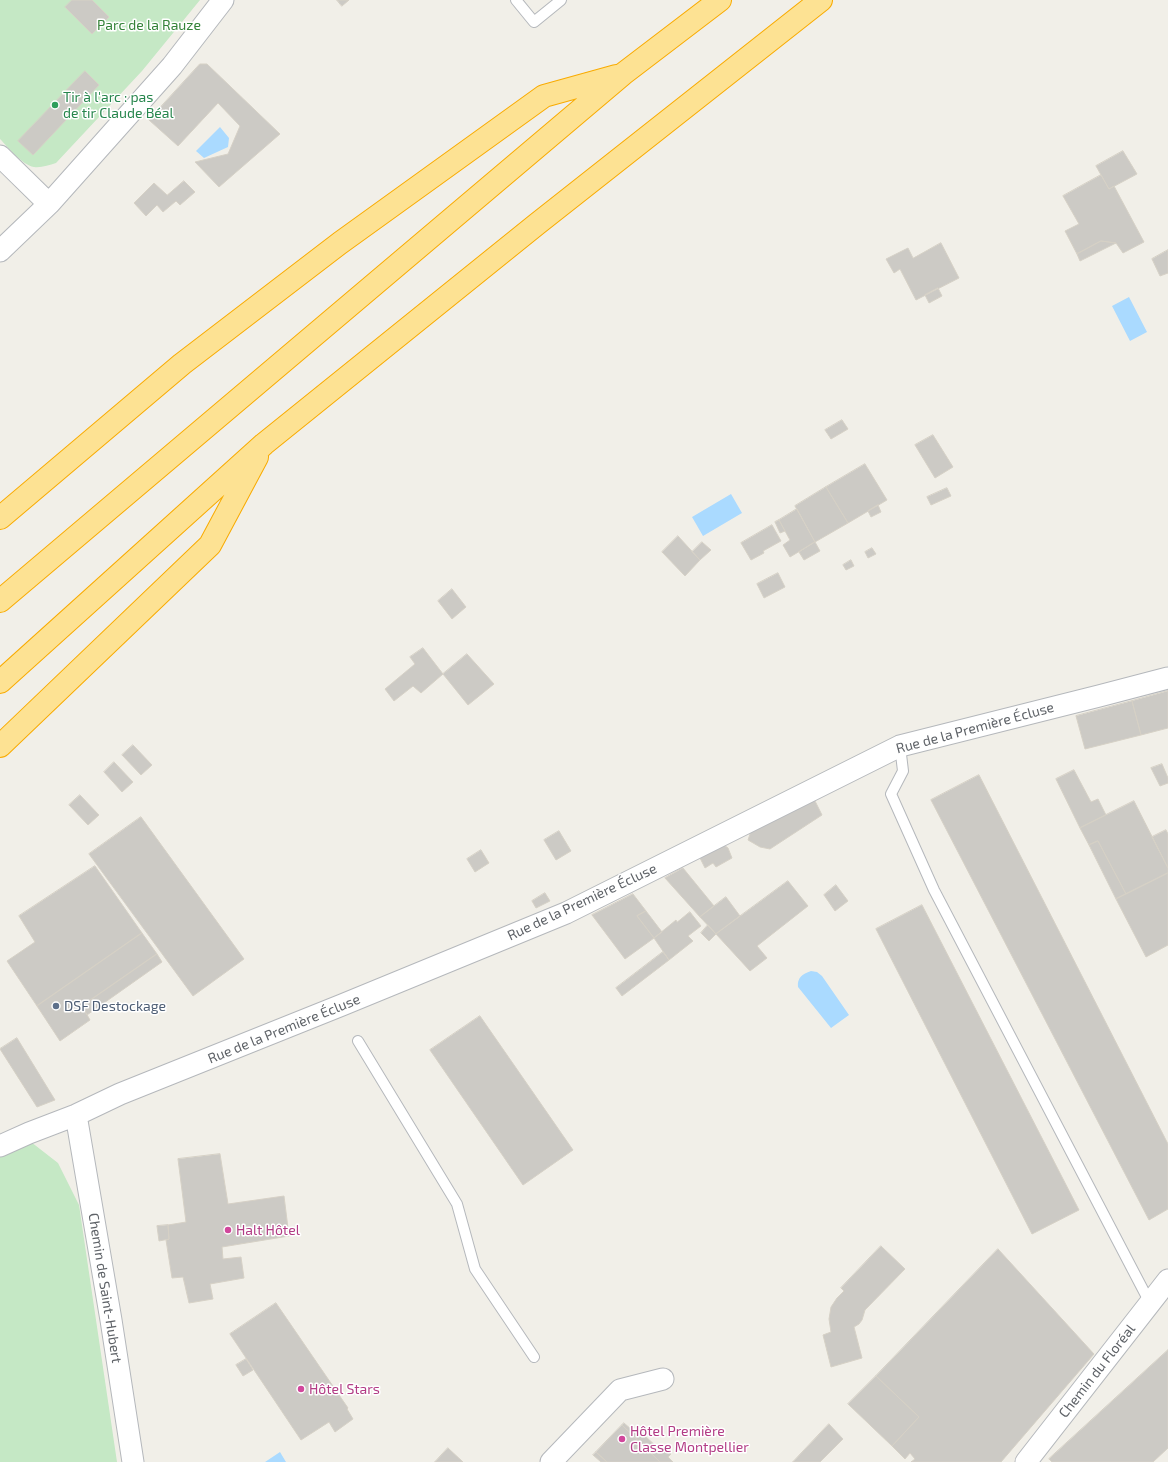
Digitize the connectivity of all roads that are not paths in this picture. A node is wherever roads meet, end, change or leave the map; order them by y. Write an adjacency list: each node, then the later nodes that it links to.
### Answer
1 (223, 0): 8 (street)
2 (516, 0): 3 (lane)
3 (561, 0)
4 (720, 0): 6 (highway)
5 (821, 0): 10 (highway)
6 (623, 74): 11 (highway); 12 (highway)
7 (0, 156): 8 (street)
8 (49, 204): 9 (street)
9 (0, 251)
10 (264, 444): 14 (highway); 15 (highway)
11 (0, 518)
12 (0, 601)
13 (1168, 678): 16 (street, Rue de la Première Écluse)
14 (0, 682)
15 (0, 746)
16 (900, 746): 18 (street, Rue de la Première Écluse); 21 (lane)
17 (358, 1041): 22 (lane)
18 (76, 1115): 19 (street, Rue de la Première Écluse); 24 (street, Chemin de Saint-Hubert)
19 (0, 1146)
20 (1168, 1280): 21 (street, Chemin du Floréal)
21 (1150, 1303): 26 (street, Chemin du Floréal)
22 (534, 1357)
23 (663, 1379): 25 (street)
24 (133, 1462)
25 (551, 1462)
26 (1026, 1462)

